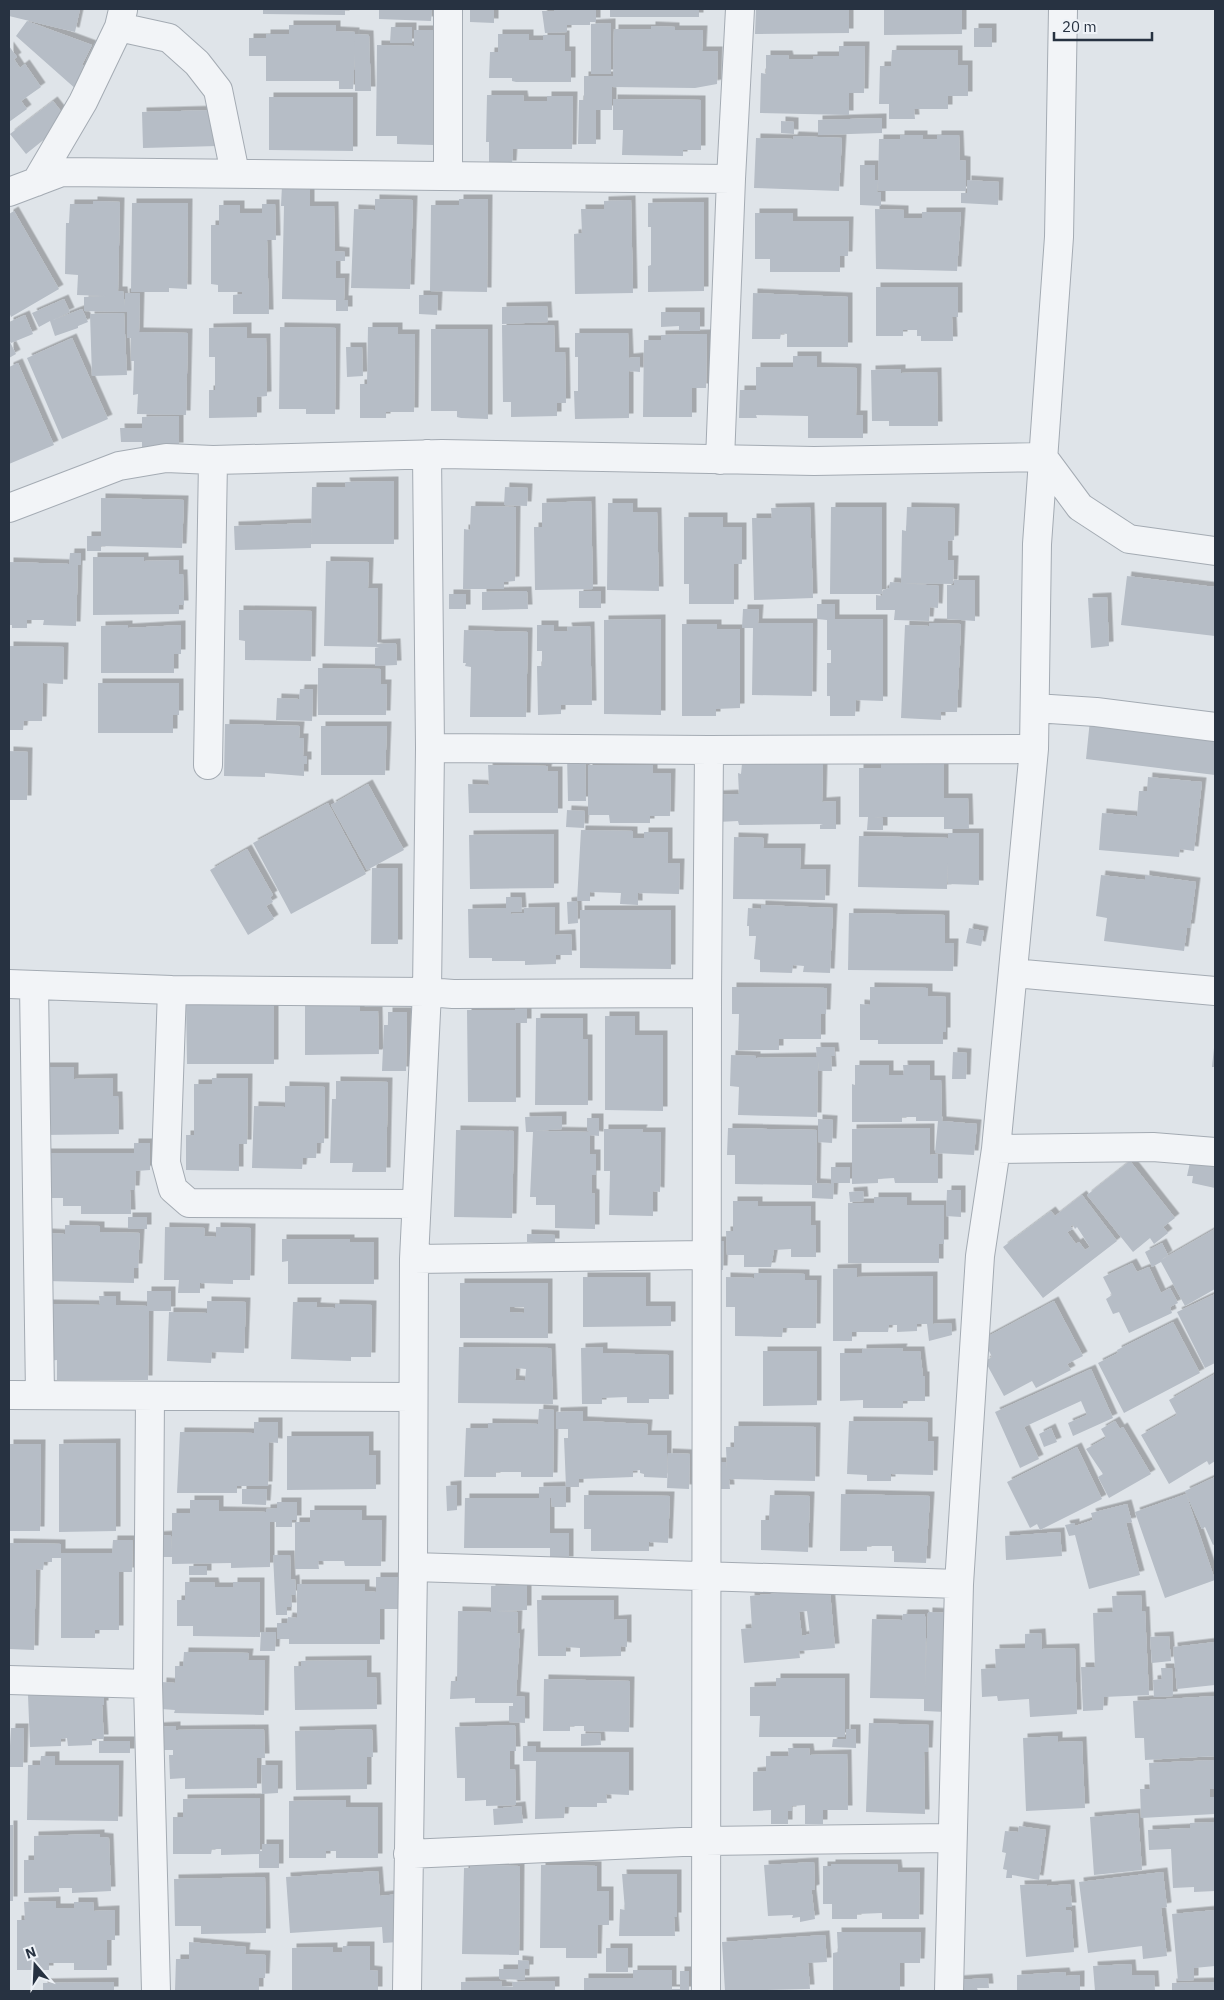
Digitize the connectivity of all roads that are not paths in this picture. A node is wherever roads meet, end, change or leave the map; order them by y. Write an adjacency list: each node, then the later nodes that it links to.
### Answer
1 (448, 9): 6 (street)
2 (740, 9): 7 (street)
3 (1063, 9): 11 (street)
4 (121, 18): 5 (street); 8 (street)
5 (235, 173): 6 (street); 8 (street)
6 (448, 175): 7 (street)
7 (730, 179): 13 (street)
8 (36, 182): 9 (street)
9 (9, 192)
10 (427, 454): 12 (street); 13 (street); 18 (street)
11 (1043, 457): 13 (street); 15 (street); 16 (street)
12 (213, 460): 14 (street); 21 (street)
13 (720, 460)
14 (9, 508)
15 (1215, 551)
16 (1035, 708): 17 (street); 19 (street)
17 (1215, 727)
18 (430, 748): 20 (street); 26 (street)
19 (1034, 749): 20 (street); 22 (street)
20 (709, 750): 27 (street)
21 (208, 764)
22 (1013, 973): 25 (street); 28 (street)
23 (22, 985): 24 (street); 34 (street)
24 (172, 990): 26 (street); 30 (street)
25 (1215, 991)
26 (427, 992): 27 (street); 30 (street)
27 (707, 993): 31 (street)
28 (996, 1149): 29 (street); 39 (street)
29 (1215, 1152)
30 (416, 1204): 32 (street)
31 (705, 1255): 32 (street); 38 (street)
32 (414, 1259): 36 (street)
33 (9, 1394): 34 (street)
34 (40, 1394): 35 (street)
35 (150, 1396): 36 (street); 41 (street)
36 (413, 1397): 37 (street)
37 (413, 1567): 38 (street); 44 (street)
38 (705, 1576): 39 (street); 43 (street)
39 (959, 1584): 42 (street)
40 (9, 1680): 41 (street)
41 (148, 1684): 45 (street)
42 (951, 1838): 43 (street); 48 (street)
43 (705, 1841): 44 (street); 47 (street)
44 (408, 1854): 46 (street)
45 (156, 1991)
46 (407, 1991)
47 (706, 1991)
48 (950, 1991)

